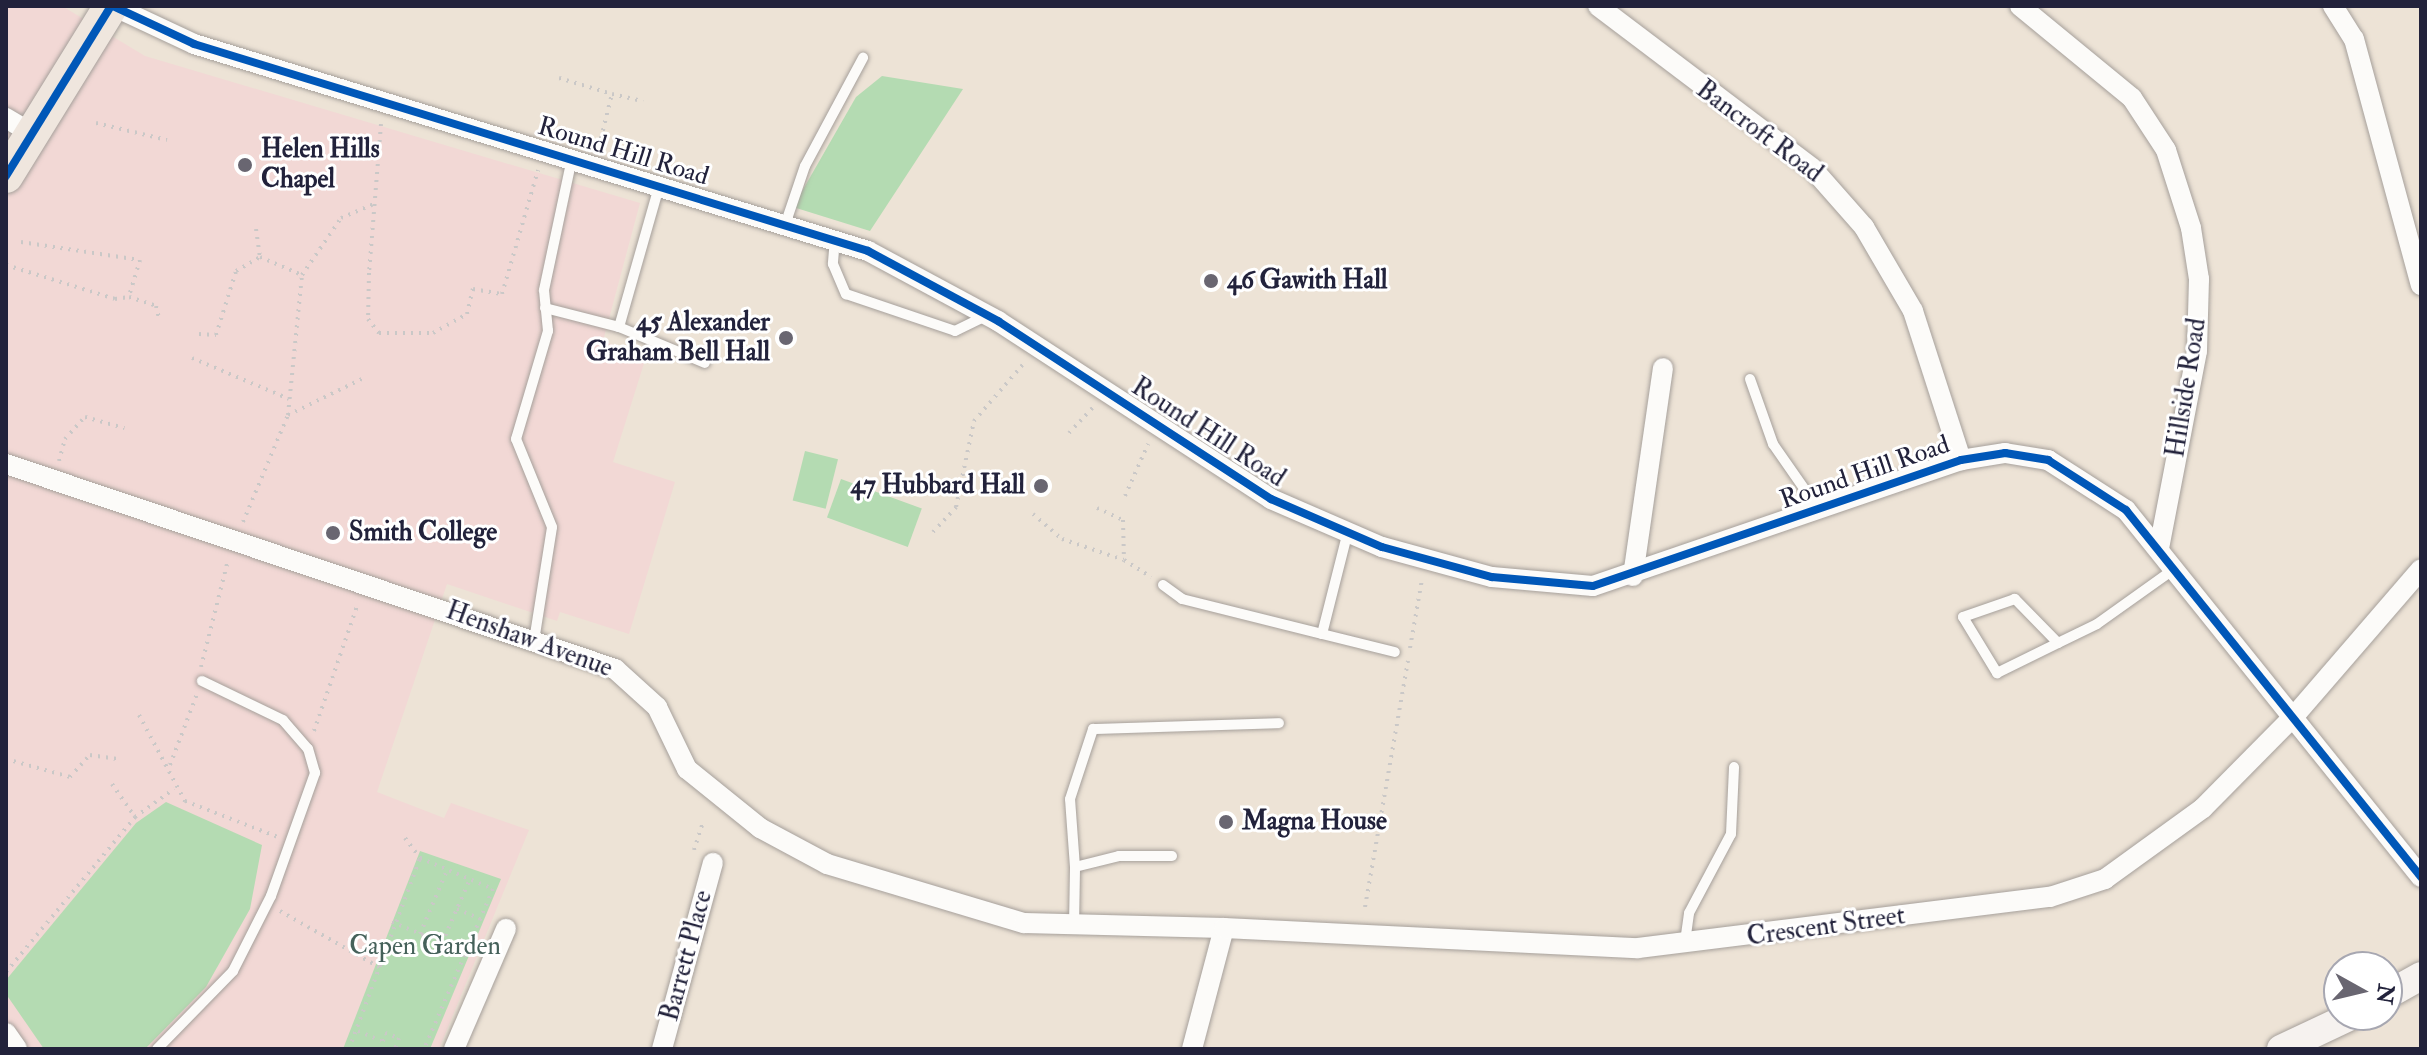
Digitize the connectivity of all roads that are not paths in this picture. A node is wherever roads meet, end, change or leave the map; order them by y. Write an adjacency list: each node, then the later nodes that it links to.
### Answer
1 (112, 6): 6 (highway); 7 (street, Round Hill Road)
2 (1598, 6): 19 (street, Bancroft Road)
3 (2020, 6): 23 (street, Hillside Road)
4 (2333, 6): 12 (street)
5 (863, 58): 10 (lane)
6 (17, 124): 8 (highway)
7 (572, 158): 9 (street, Round Hill Road); 13 (lane)
8 (6, 176)
9 (660, 184): 10 (street, Round Hill Road); 15 (lane)
10 (786, 222): 11 (street, Round Hill Road)
11 (835, 239): 14 (street, Round Hill Road); 14 (lane)
12 (2421, 285)
13 (545, 308): 15 (lane); 29 (lane)
14 (996, 314): 22 (street, Round Hill Road)
15 (619, 327): 16 (lane)
16 (705, 363)
17 (1663, 368): 26 (street)
18 (1750, 379): 21 (lane)
19 (1961, 460): 21 (street, Round Hill Road); 23 (street, Round Hill Road)
20 (6, 464): 29 (street, Henshaw Avenue)
21 (1819, 510): 26 (street, Round Hill Road)
22 (1347, 535): 26 (street, Round Hill Road); 28 (lane)
23 (2159, 548): 24 (street, Round Hill Road)
24 (2175, 568): 30 (lane); 33 (street, Round Hill Road)
25 (2421, 569): 33 (street, Crescent Street)
26 (1633, 576)
27 (1163, 585): 28 (lane)
28 (1322, 634): 31 (lane)
29 (534, 641): 40 (street, Henshaw Avenue)
30 (2058, 643): 30 (lane)
31 (1395, 652)
32 (202, 681): 49 (lane)
33 (2296, 714): 39 (street, Round Hill Road); 43 (street, Crescent Street)
34 (1279, 723): 38 (lane)
35 (1734, 767): 43 (lane)
36 (1172, 856): 38 (lane)
37 (713, 863): 51 (street, Barrett Place)
38 (1075, 867): 40 (lane)
39 (2421, 877)
40 (1074, 928): 41 (street, Henshaw Avenue)
41 (1224, 928): 43 (street, Crescent Street); 52 (street)
42 (506, 929): 50 (street)
43 (1684, 944)
44 (2421, 976): 45 (main road)
45 (2403, 986)
46 (2323, 1029): 53 (main road)
47 (6, 1033): 48 (street)
48 (17, 1049)
49 (157, 1049)
50 (454, 1049)
51 (662, 1049)
52 (1192, 1049)
53 (2281, 1049)

